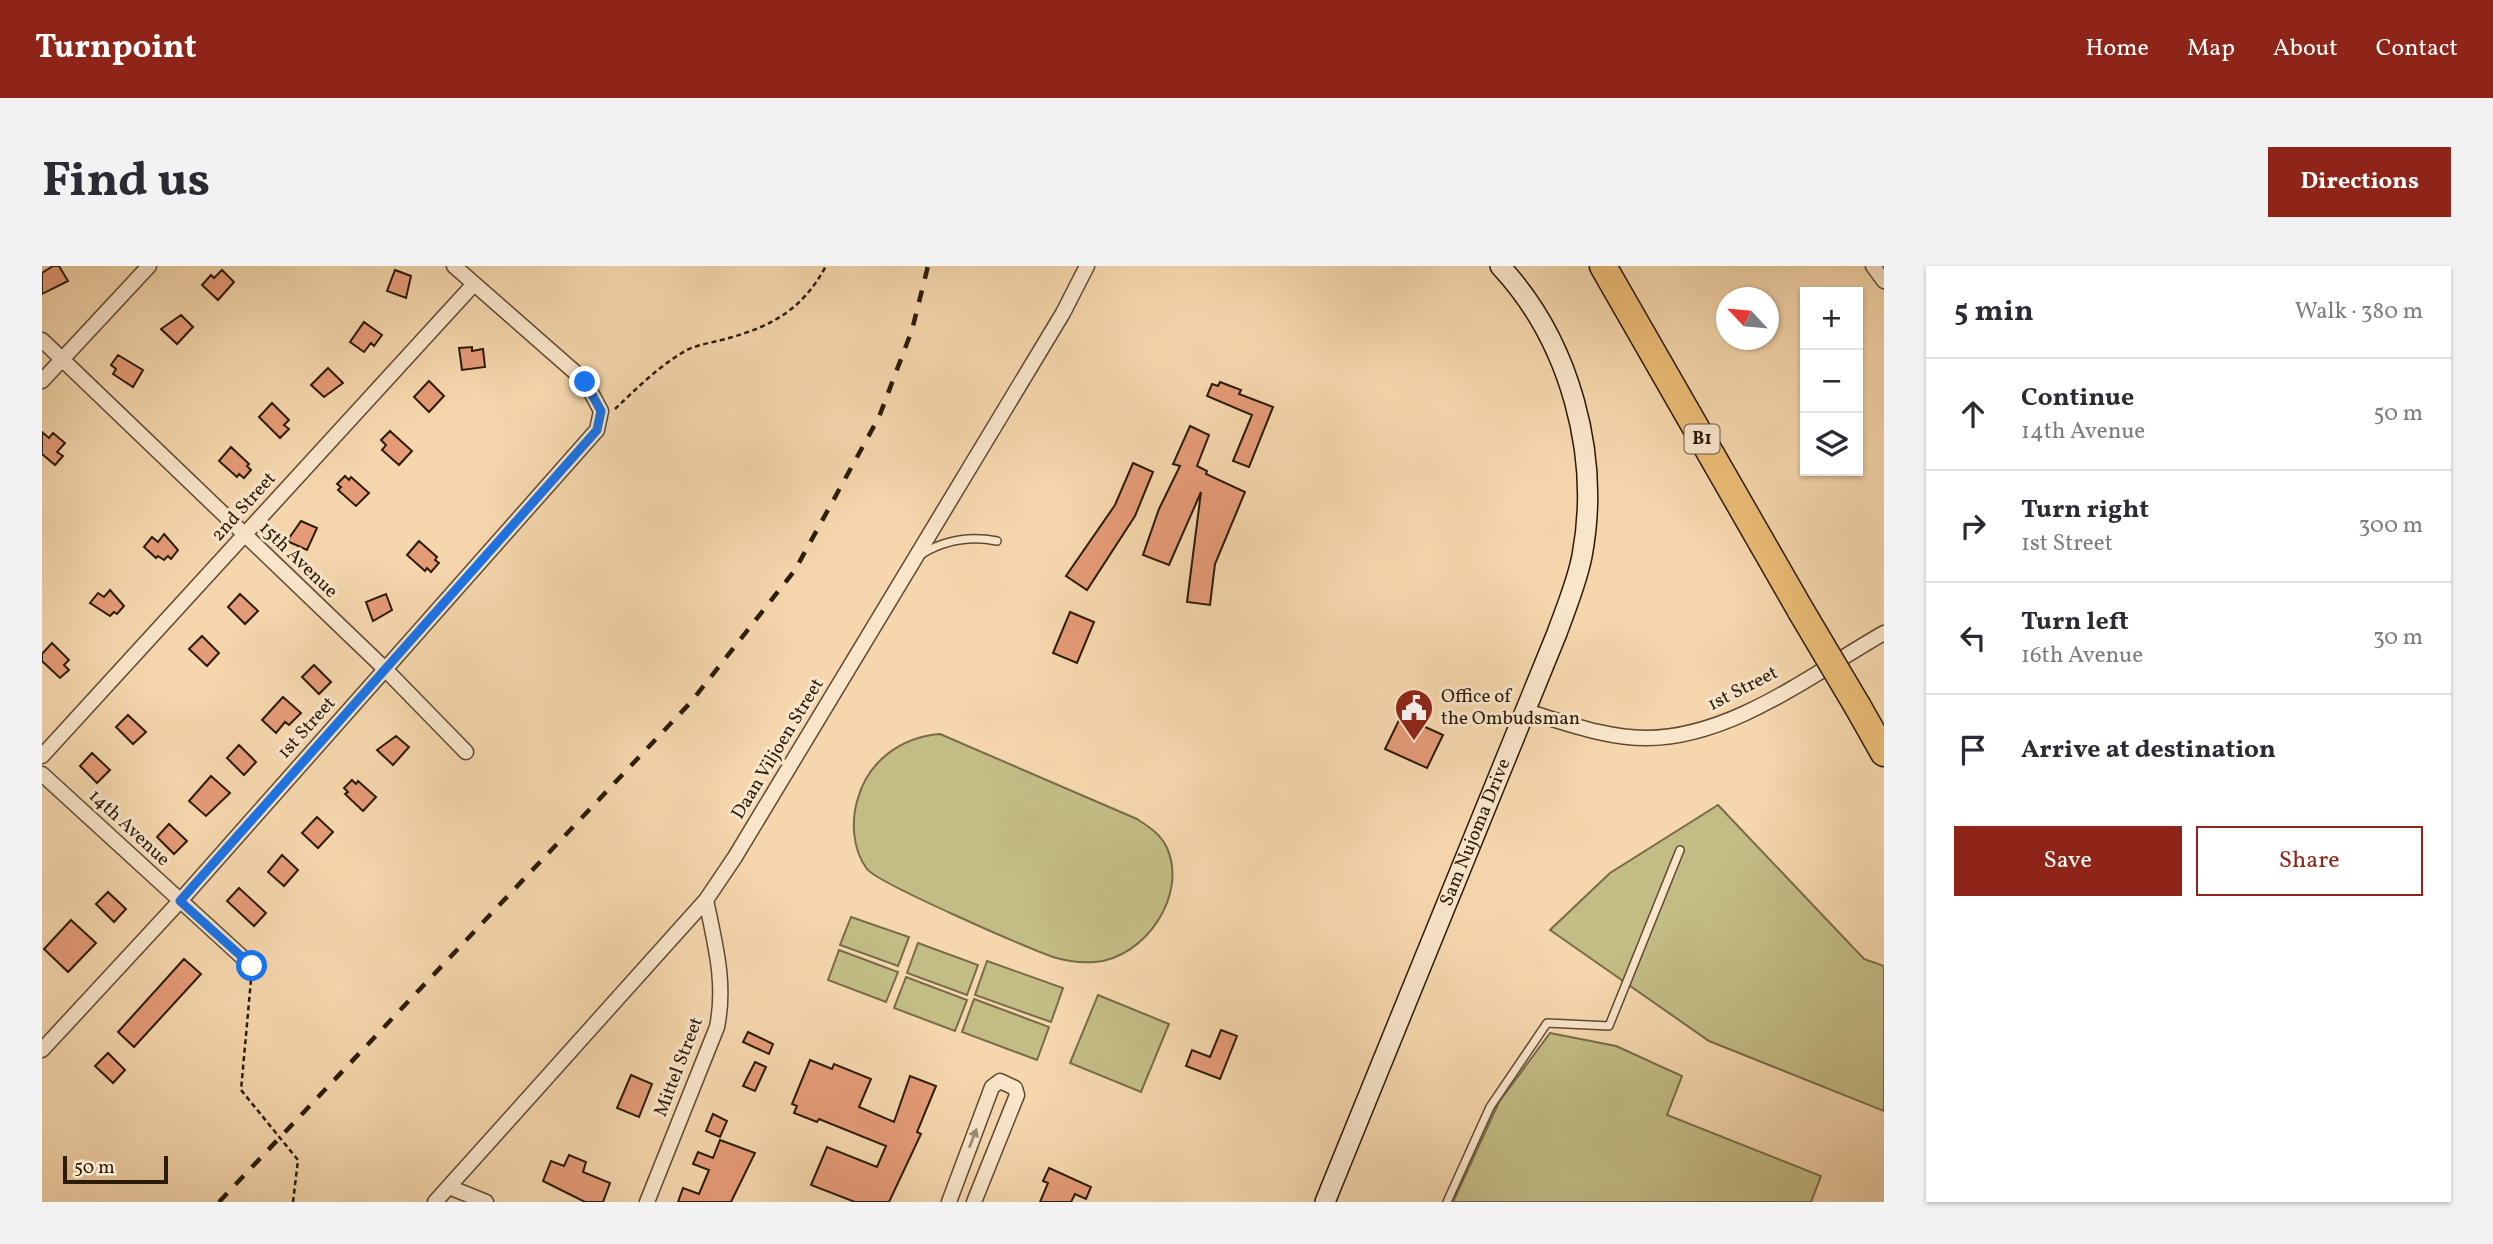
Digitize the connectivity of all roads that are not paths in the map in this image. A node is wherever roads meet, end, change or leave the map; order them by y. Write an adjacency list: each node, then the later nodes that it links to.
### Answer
1 (149, 266): 10 (street)
2 (454, 266): 8 (street)
3 (1087, 266): 14 (street, Daan Viljoen Street)
4 (1500, 266): 17 (main road, Sam Nujoma Drive)
5 (1603, 266): 19 (highway, B1, bridge)
6 (1873, 266): 7 (street)
7 (1884, 281)
8 (474, 284): 12 (street, 2nd Street); 16 (street, 1st Street)
9 (42, 340): 10 (street, 15th Avenue)
10 (62, 359): 11 (street); 12 (street, 15th Avenue)
11 (42, 381)
12 (245, 536): 16 (street, 15th Avenue); 20 (street, 2nd Street)
13 (997, 541): 14 (lane)
14 (912, 560): 24 (street, Daan Viljoen Street)
15 (1884, 633): 17 (street, 1st Street)
16 (385, 669): 18 (street, 15th Avenue); 23 (street, 1st Street)
17 (1525, 711): 33 (main road, Sam Nujoma Drive)
18 (466, 751)
19 (1884, 752)
20 (42, 756)
21 (42, 774): 23 (street, 14th Avenue)
22 (1680, 850): 34 (lane)
23 (180, 901): 25 (street, 14th Avenue); 26 (street, 1st Street)
24 (706, 901): 27 (street, Daan Viljoen Street); 30 (street, Mittel Street)
25 (252, 966)
26 (42, 1049)
27 (449, 1187): 28 (street, Daan Viljoen Street); 29 (street)
28 (435, 1202)
29 (486, 1202)
30 (646, 1202)
31 (948, 1202): 32 (street, one-way to 32)
32 (974, 1202)
33 (1326, 1202)
34 (1447, 1202)

